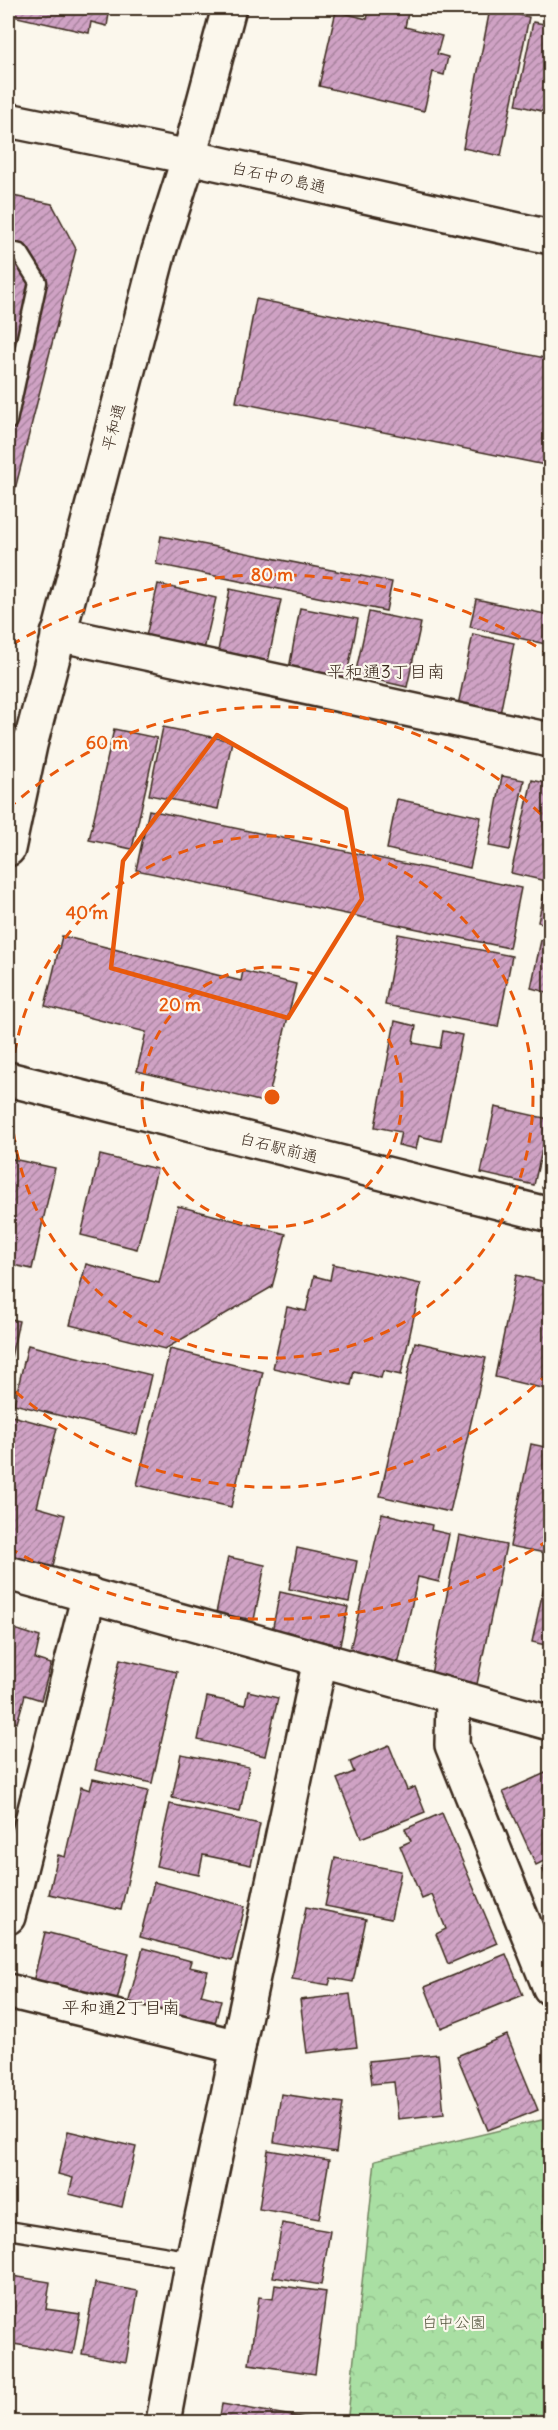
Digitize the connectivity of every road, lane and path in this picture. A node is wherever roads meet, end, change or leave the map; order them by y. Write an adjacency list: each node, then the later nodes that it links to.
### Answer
1 (229, 8): 3 (street, 平和通)
2 (8, 120): 3 (street, 白石中の島通)
3 (189, 157): 4 (street, 白石中の島通); 7 (street, 平和通)
4 (550, 237)
5 (8, 250): 6 (lane)
6 (8, 421)
7 (58, 634): 8 (street); 9 (street, 平和通)
8 (550, 740)
9 (19, 742): 10 (street, 平和通)
10 (8, 849)
11 (8, 1079): 12 (street, 白石駅前通)
12 (550, 1215)
13 (8, 1573): 14 (street)
14 (89, 1594): 15 (street); 18 (street)
15 (320, 1660): 16 (street); 21 (street)
16 (453, 1697): 17 (street); 19 (street)
17 (550, 1723)
18 (8, 1917)
19 (550, 1988)
20 (8, 1990): 21 (street)
21 (238, 2047): 23 (street)
22 (8, 2230): 23 (lane)
23 (193, 2260): 24 (street)
24 (163, 2422)

